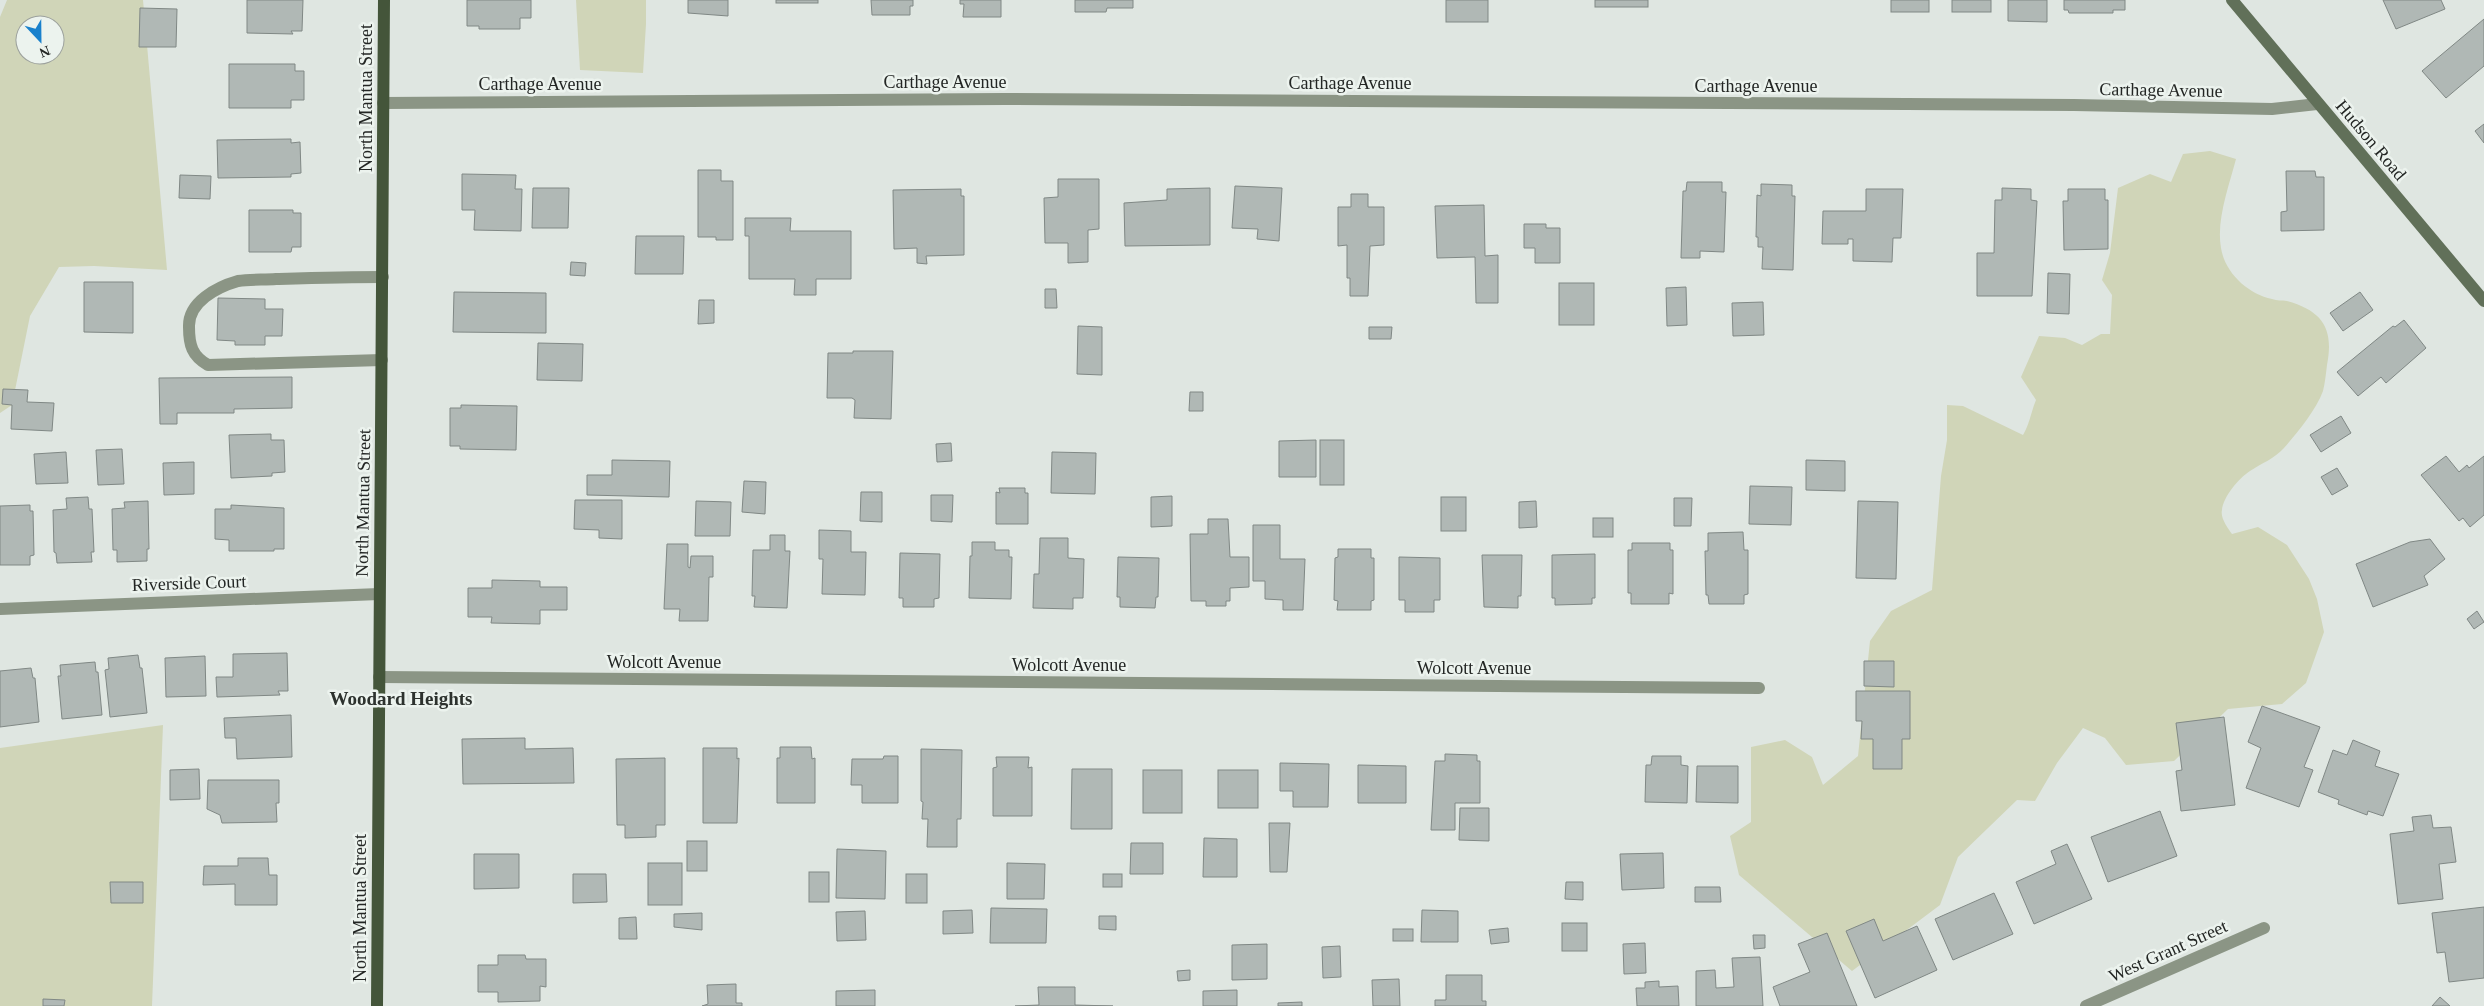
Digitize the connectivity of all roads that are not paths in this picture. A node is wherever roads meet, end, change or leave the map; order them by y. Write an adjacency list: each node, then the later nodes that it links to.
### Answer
1 (384, 0): 3 (main road, North Mantua Street)
2 (2232, 0): 4 (street, Hudson Road)
3 (383, 102): 4 (street, Carthage Avenue); 5 (main road, North Mantua Street)
4 (2317, 104): 6 (street, Hudson Road)
5 (383, 277): 7 (main road, North Mantua Street); 7 (street)
6 (2484, 302)
7 (382, 360): 8 (main road, North Mantua Street)
8 (379, 594): 9 (street, Riverside Court); 10 (main road, North Mantua Street)
9 (0, 609)
10 (378, 677): 11 (street, Wolcott Avenue); 13 (main road, North Mantua Street)
11 (1759, 688)
12 (2264, 928): 14 (street, West Grant Street)
13 (377, 1006)
14 (2086, 1006)

